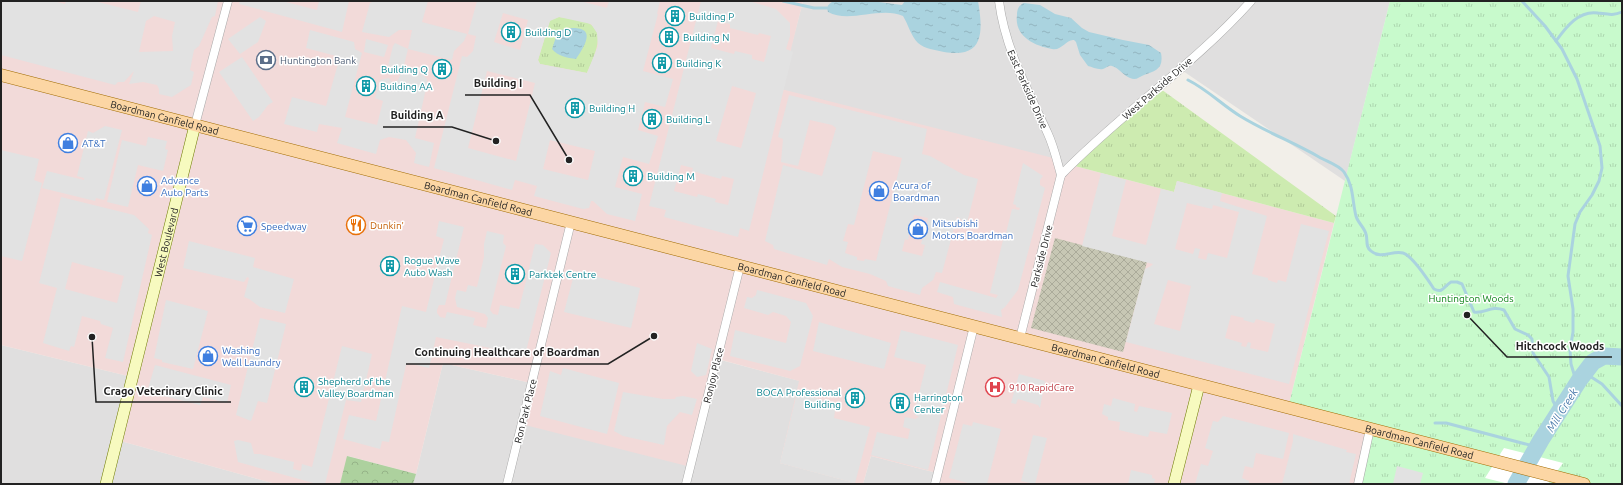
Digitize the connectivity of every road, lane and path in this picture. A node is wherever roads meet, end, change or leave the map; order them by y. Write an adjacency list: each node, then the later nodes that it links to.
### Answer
1 (228, 1): 5 (street, West Boulevard)
2 (999, 1): 6 (street, East Parkside Drive)
3 (1251, 1): 6 (street, West Parkside Drive)
4 (1, 75): 5 (main road, Boardman Canfield Road)
5 (195, 125): 7 (main road, Boardman Canfield Road); 13 (street, West Boulevard)
6 (1061, 175): 10 (street, Parkside Drive)
7 (571, 222): 8 (main road, Boardman Canfield Road); 14 (street, Ron Park Place)
8 (740, 266): 9 (main road, Boardman Canfield Road); 15 (street, Ronjoy Place)
9 (974, 326): 10 (main road, Boardman Canfield Road); 16 (street)
10 (1020, 338): 11 (main road, Boardman Canfield Road)
11 (1199, 385): 12 (main road, Boardman Canfield Road); 17 (street)
12 (1370, 429): 18 (street); 19 (main road, Boardman Canfield Road)
13 (106, 484)
14 (507, 484)
15 (686, 484)
16 (934, 484)
17 (1174, 484)
18 (1358, 484)
19 (1584, 484)

